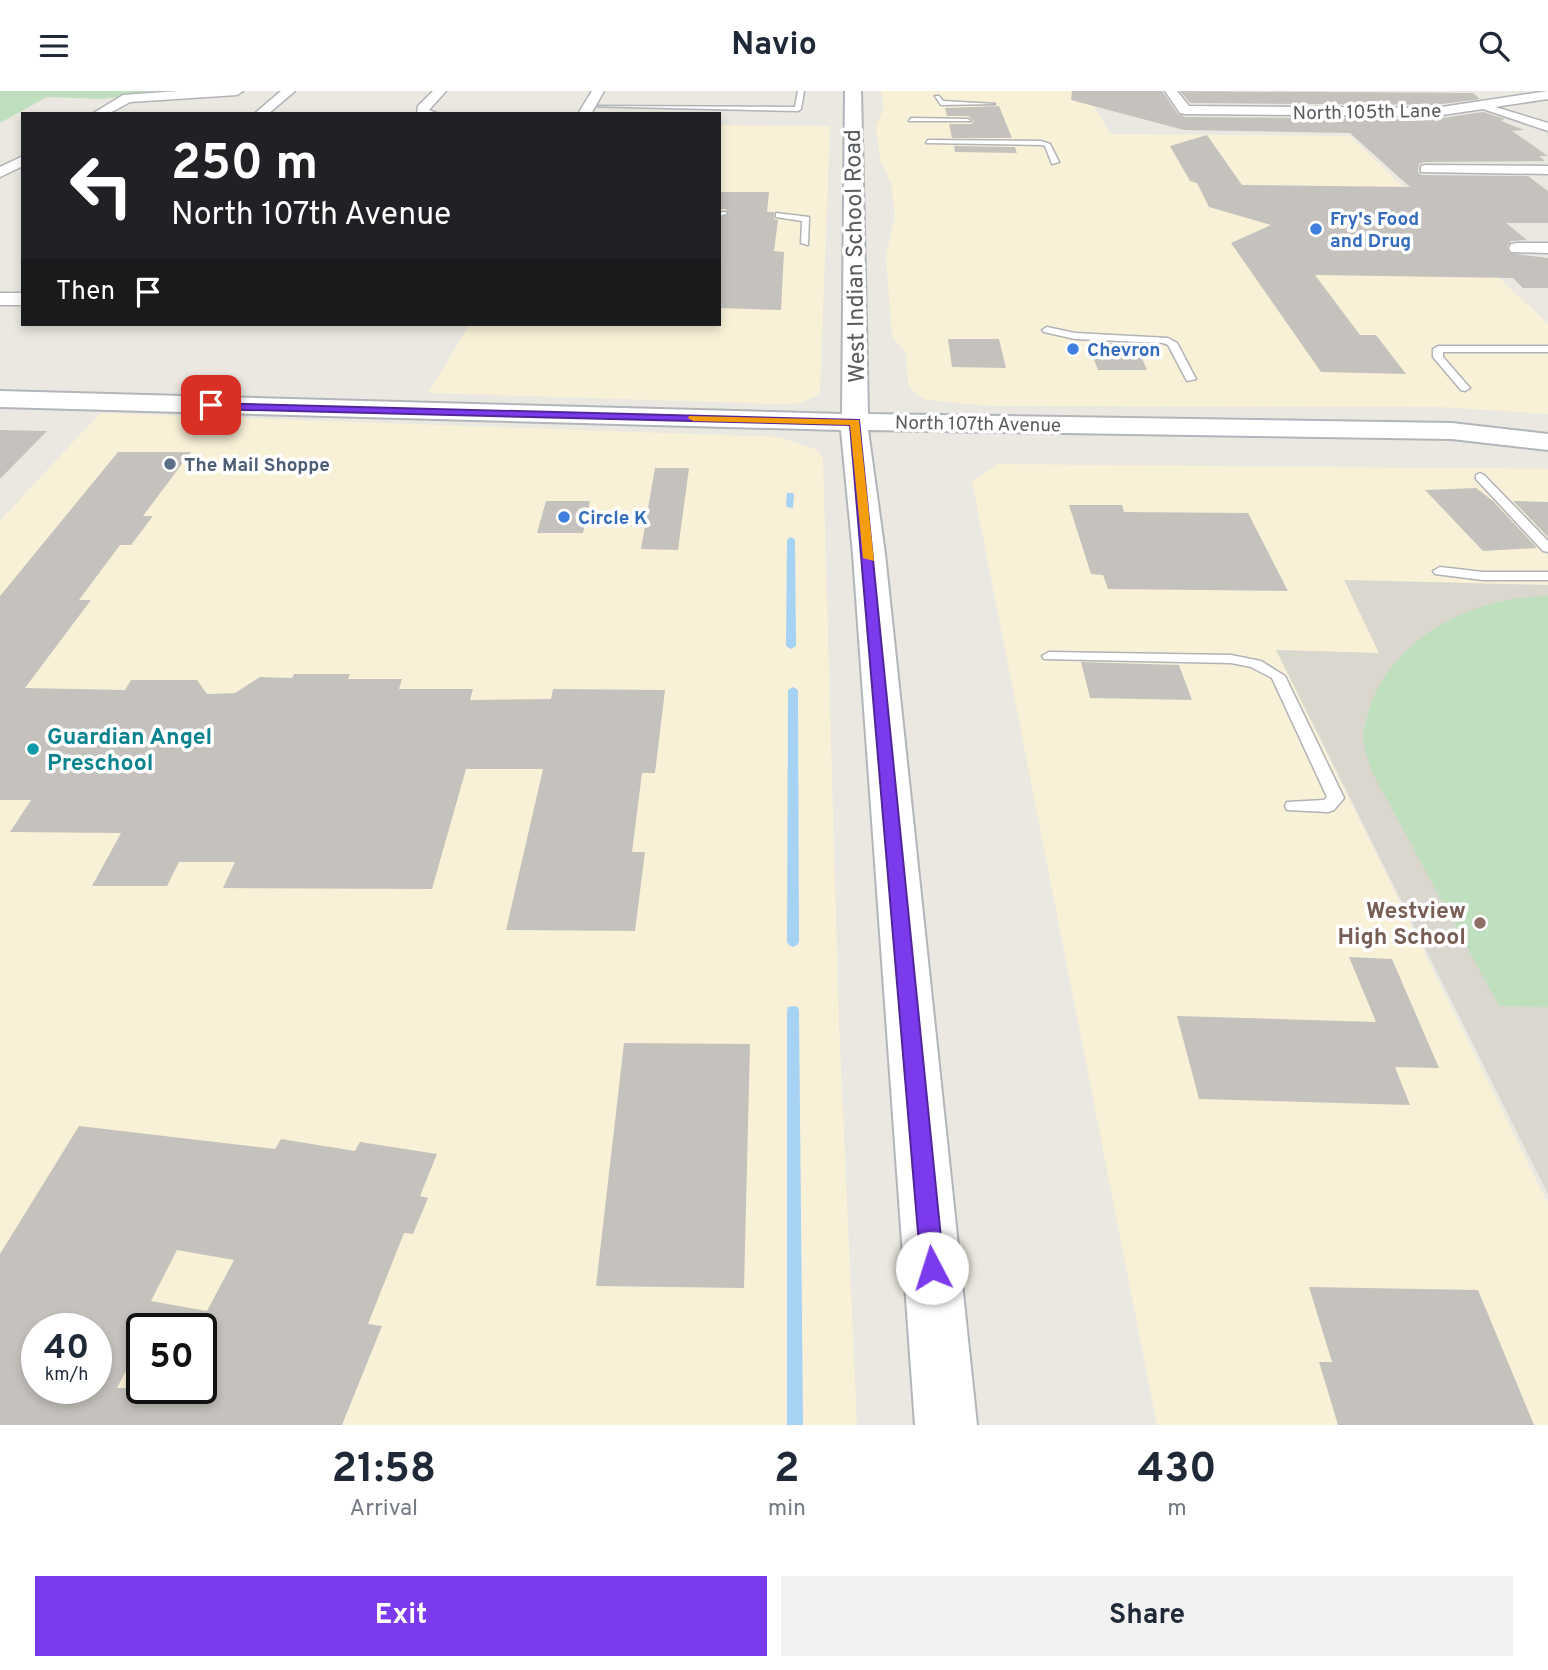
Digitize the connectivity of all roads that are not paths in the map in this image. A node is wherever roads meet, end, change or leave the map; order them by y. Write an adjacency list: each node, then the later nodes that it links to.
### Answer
1 (237, 91): 15 (street)
2 (289, 91): 16 (street)
3 (440, 91): 17 (street)
4 (597, 91): 14 (street)
5 (801, 91): 14 (lane)
6 (853, 91): 41 (main road, West Indian School Road)
7 (1171, 91): 18 (street, North 105th Lane)
8 (1514, 91): 9 (street)
9 (1542, 96): 13 (street, North 105th Lane)
10 (937, 97): 12 (lane)
11 (1346, 98): 18 (street)
12 (992, 104)
13 (1480, 106): 18 (street, North 105th Lane); 23 (street)
14 (587, 110)
15 (102, 112)
16 (263, 112)
17 (423, 112)
18 (1362, 113)
19 (911, 120): 20 (lane)
20 (968, 121)
21 (983, 121): 22 (lane)
22 (997, 121)
23 (1548, 127)
24 (928, 142): 26 (lane)
25 (21, 161): 29 (street)
26 (1055, 162)
27 (1426, 169): 28 (street)
28 (1548, 170)
29 (0, 173)
30 (779, 215): 31 (lane)
31 (804, 243)
32 (1517, 248): 33 (street)
33 (1548, 248)
34 (0, 299): 35 (street)
35 (21, 299)
36 (1047, 330): 38 (lane)
37 (1548, 349): 39 (lane)
38 (1191, 379)
39 (1465, 388)
40 (0, 399): 41 (main road, North 107th Avenue)
41 (855, 422): 43 (main road, North 107th Avenue); 51 (main road, West Indian School Road)
42 (1548, 422): 43 (main road, North 107th Avenue)
43 (1452, 431): 44 (main road, North 107th Avenue)
44 (1548, 442)
45 (1480, 477): 46 (lane)
46 (1548, 548)
47 (1440, 571): 48 (lane)
48 (1548, 576)
49 (1049, 656): 50 (lane)
50 (1293, 806)
51 (946, 1425)

